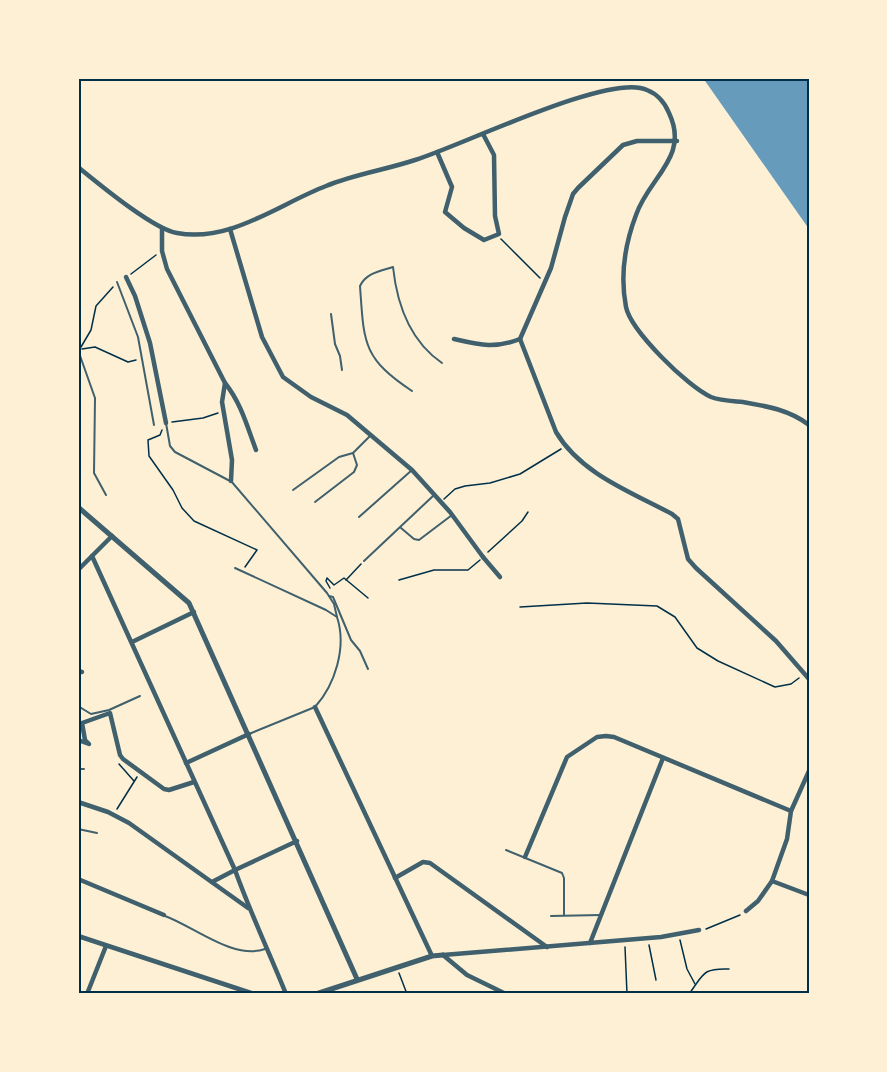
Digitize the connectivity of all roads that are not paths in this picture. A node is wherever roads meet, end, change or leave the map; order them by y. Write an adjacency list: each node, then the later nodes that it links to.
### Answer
1 (483, 134): 2 (street); 3 (street); 3 (street)
2 (676, 141): 11 (street); 19 (street)
3 (437, 152): 6 (street)
4 (78, 167): 5 (street)
5 (162, 229): 6 (street); 15 (street)
6 (230, 229): 20 (street)
7 (126, 277): 17 (street)
8 (117, 282): 18 (lane)
9 (331, 314): 14 (lane)
10 (454, 339): 11 (street)
11 (520, 339): 44 (street)
12 (78, 350): 27 (lane)
13 (442, 363): 16 (lane)
14 (342, 370)
15 (225, 383): 21 (street); 24 (street)
16 (412, 391)
17 (166, 423): 24 (lane)
18 (153, 425)
19 (809, 425)
20 (371, 435): 22 (lane); 23 (street)
21 (256, 450)
22 (353, 453): 25 (lane); 28 (lane)
23 (412, 470): 26 (street); 31 (lane)
24 (232, 482): 39 (lane)
25 (294, 490)
26 (435, 494): 30 (street); 32 (lane)
27 (106, 495)
28 (315, 502)
29 (78, 507): 33 (street)
30 (453, 515): 32 (lane); 38 (street)
31 (359, 517)
32 (401, 528): 35 (lane)
33 (112, 536): 34 (street); 40 (street)
34 (92, 556): 37 (street); 42 (street)
35 (364, 561)
36 (235, 568): 41 (lane)
37 (78, 570)
38 (500, 577)
39 (329, 596): 41 (lane); 43 (lane)
40 (194, 612): 42 (street); 49 (street)
41 (337, 617): 47 (lane)
42 (132, 642): 52 (street)
43 (368, 669)
44 (809, 679)
45 (140, 696): 46 (lane)
46 (78, 706)
47 (315, 707): 49 (lane); 65 (street)
48 (80, 724): 50 (street); 56 (street)
49 (249, 734): 52 (street); 61 (street)
50 (78, 740)
51 (663, 758): 58 (street); 63 (street); 74 (street)
52 (186, 763): 56 (street)
53 (78, 769): 54 (lane)
54 (84, 769)
55 (809, 771): 58 (street)
56 (194, 782): 64 (street)
57 (78, 802): 68 (street)
58 (791, 811): 67 (street)
59 (78, 829): 60 (lane)
60 (97, 833)
61 (297, 841): 64 (street); 84 (street)
62 (506, 850): 63 (lane)
63 (525, 857): 73 (lane)
64 (235, 870): 68 (street); 70 (street)
65 (395, 878): 80 (street); 83 (street)
66 (78, 879): 72 (street)
67 (772, 881): 69 (street); 71 (street)
68 (212, 882): 70 (street)
69 (809, 895)
70 (248, 908): 81 (street)
71 (746, 911)
72 (164, 915): 81 (lane)
73 (564, 915): 74 (lane); 75 (lane)
74 (601, 915): 78 (street)
75 (551, 916)
76 (699, 930): 78 (street)
77 (78, 936): 79 (street)
78 (590, 943): 80 (street)
79 (106, 946): 86 (street); 87 (street)
80 (547, 947): 82 (street)
81 (268, 948): 88 (street)
82 (443, 955): 83 (street); 85 (street)
83 (432, 956): 84 (street)
84 (357, 979): 89 (street)
85 (498, 993): 90 (street)
86 (87, 994)
87 (254, 994)
88 (286, 994)
89 (316, 994)
90 (506, 994)

